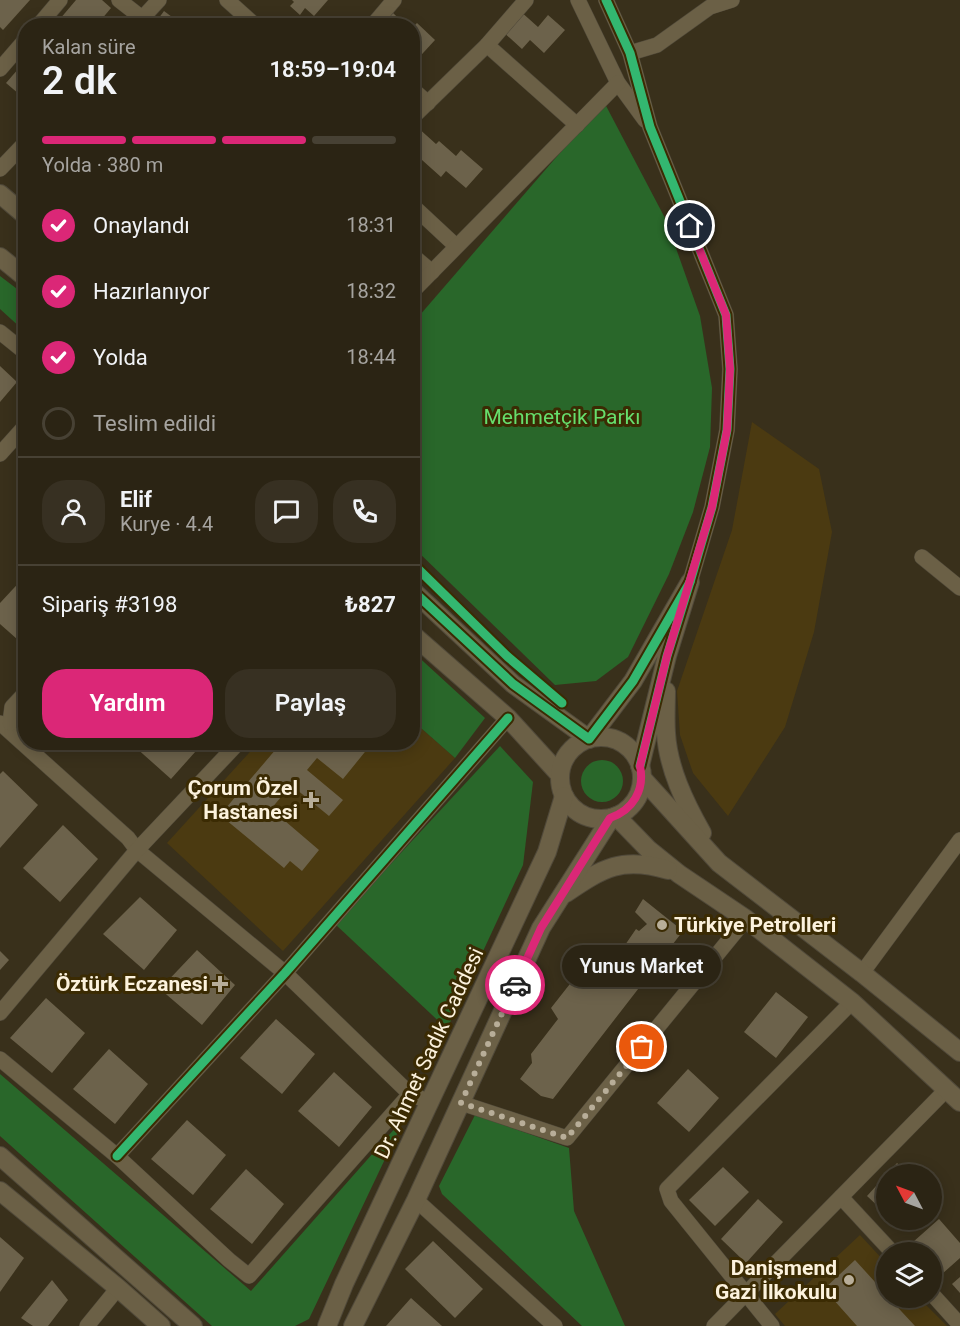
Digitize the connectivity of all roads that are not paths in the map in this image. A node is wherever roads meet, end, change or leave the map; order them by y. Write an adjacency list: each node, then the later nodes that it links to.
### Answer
1 (60, 0): 10 (street)
2 (119, 0): 11 (street)
3 (159, 0): 12 (street)
4 (227, 0): 13 (street)
5 (394, 0): 14 (street)
6 (526, 0): 15 (street)
7 (578, 0): 19 (street)
8 (606, 0): 17 (street)
9 (732, 0): 17 (street)
10 (45, 18)
11 (135, 18)
12 (142, 18)
13 (247, 18)
14 (379, 18)
15 (487, 45): 21 (street); 23 (street)
16 (18, 48): 18 (street)
17 (630, 53): 24 (street)
18 (0, 69)
19 (618, 82): 23 (street); 24 (street)
20 (420, 96): 21 (street)
21 (428, 103): 22 (street)
22 (420, 110)
23 (577, 125): 30 (street)
24 (650, 127): 41 (street)
25 (18, 150): 26 (street)
26 (0, 169)
27 (0, 194): 28 (street)
28 (18, 209)
29 (420, 212): 30 (street)
30 (456, 246): 34 (street)
31 (0, 257): 33 (street)
32 (420, 262): 34 (street)
33 (18, 272)
34 (432, 272): 35 (street)
35 (420, 284)
36 (0, 332): 37 (street)
37 (18, 347)
38 (18, 434): 39 (street)
39 (0, 454)
40 (922, 557): 42 (street)
41 (690, 582): 45 (street); 50 (street)
42 (960, 588)
43 (420, 597): 50 (street)
44 (420, 641): 47 (street)
45 (667, 656): 54 (street); 60 (street)
46 (18, 701): 49 (street)
47 (508, 718): 55 (street); 64 (street)
48 (18, 721): 49 (street)
49 (4, 727): 51 (street)
50 (589, 739): 54 (street); 55 (street)
51 (18, 740)
52 (30, 750): 59 (street)
53 (231, 750): 59 (street)
54 (641, 772): 57 (street); 60 (street)
55 (560, 775): 56 (street)
56 (564, 796): 57 (street); 72 (street, Dr. Ahmet Sadık Caddesi)
57 (613, 817): 61 (street); 62 (street)
58 (960, 840): 65 (street)
59 (137, 850): 64 (street); 67 (street)
60 (719, 863): 65 (street)
61 (679, 874): 62 (street); 63 (street)
62 (559, 897): 73 (street)
63 (746, 919): 66 (street); 73 (street)
64 (285, 973): 70 (street); 75 (street)
65 (862, 973): 68 (street)
66 (852, 1002): 71 (street); 81 (street)
67 (0, 1013)
68 (960, 1052)
69 (0, 1059): 75 (street)
70 (410, 1094): 72 (street); 75 (street)
71 (954, 1095): 77 (street)
72 (430, 1102): 87 (street, Dr. Ahmet Sadık Caddesi)
73 (461, 1103): 78 (street)
74 (0, 1156): 86 (street)
75 (117, 1156)
76 (0, 1191): 80 (street)
77 (841, 1197): 79 (street); 81 (street)
78 (416, 1200): 88 (street); 89 (street)
79 (883, 1242)
80 (118, 1288): 84 (street); 85 (street)
81 (747, 1294): 90 (street); 91 (street)
82 (942, 1305): 83 (street)
83 (960, 1325)
84 (87, 1326)
85 (161, 1326)
86 (193, 1326)
87 (327, 1326)
88 (353, 1326)
89 (555, 1326)
90 (714, 1326)
91 (772, 1326)

